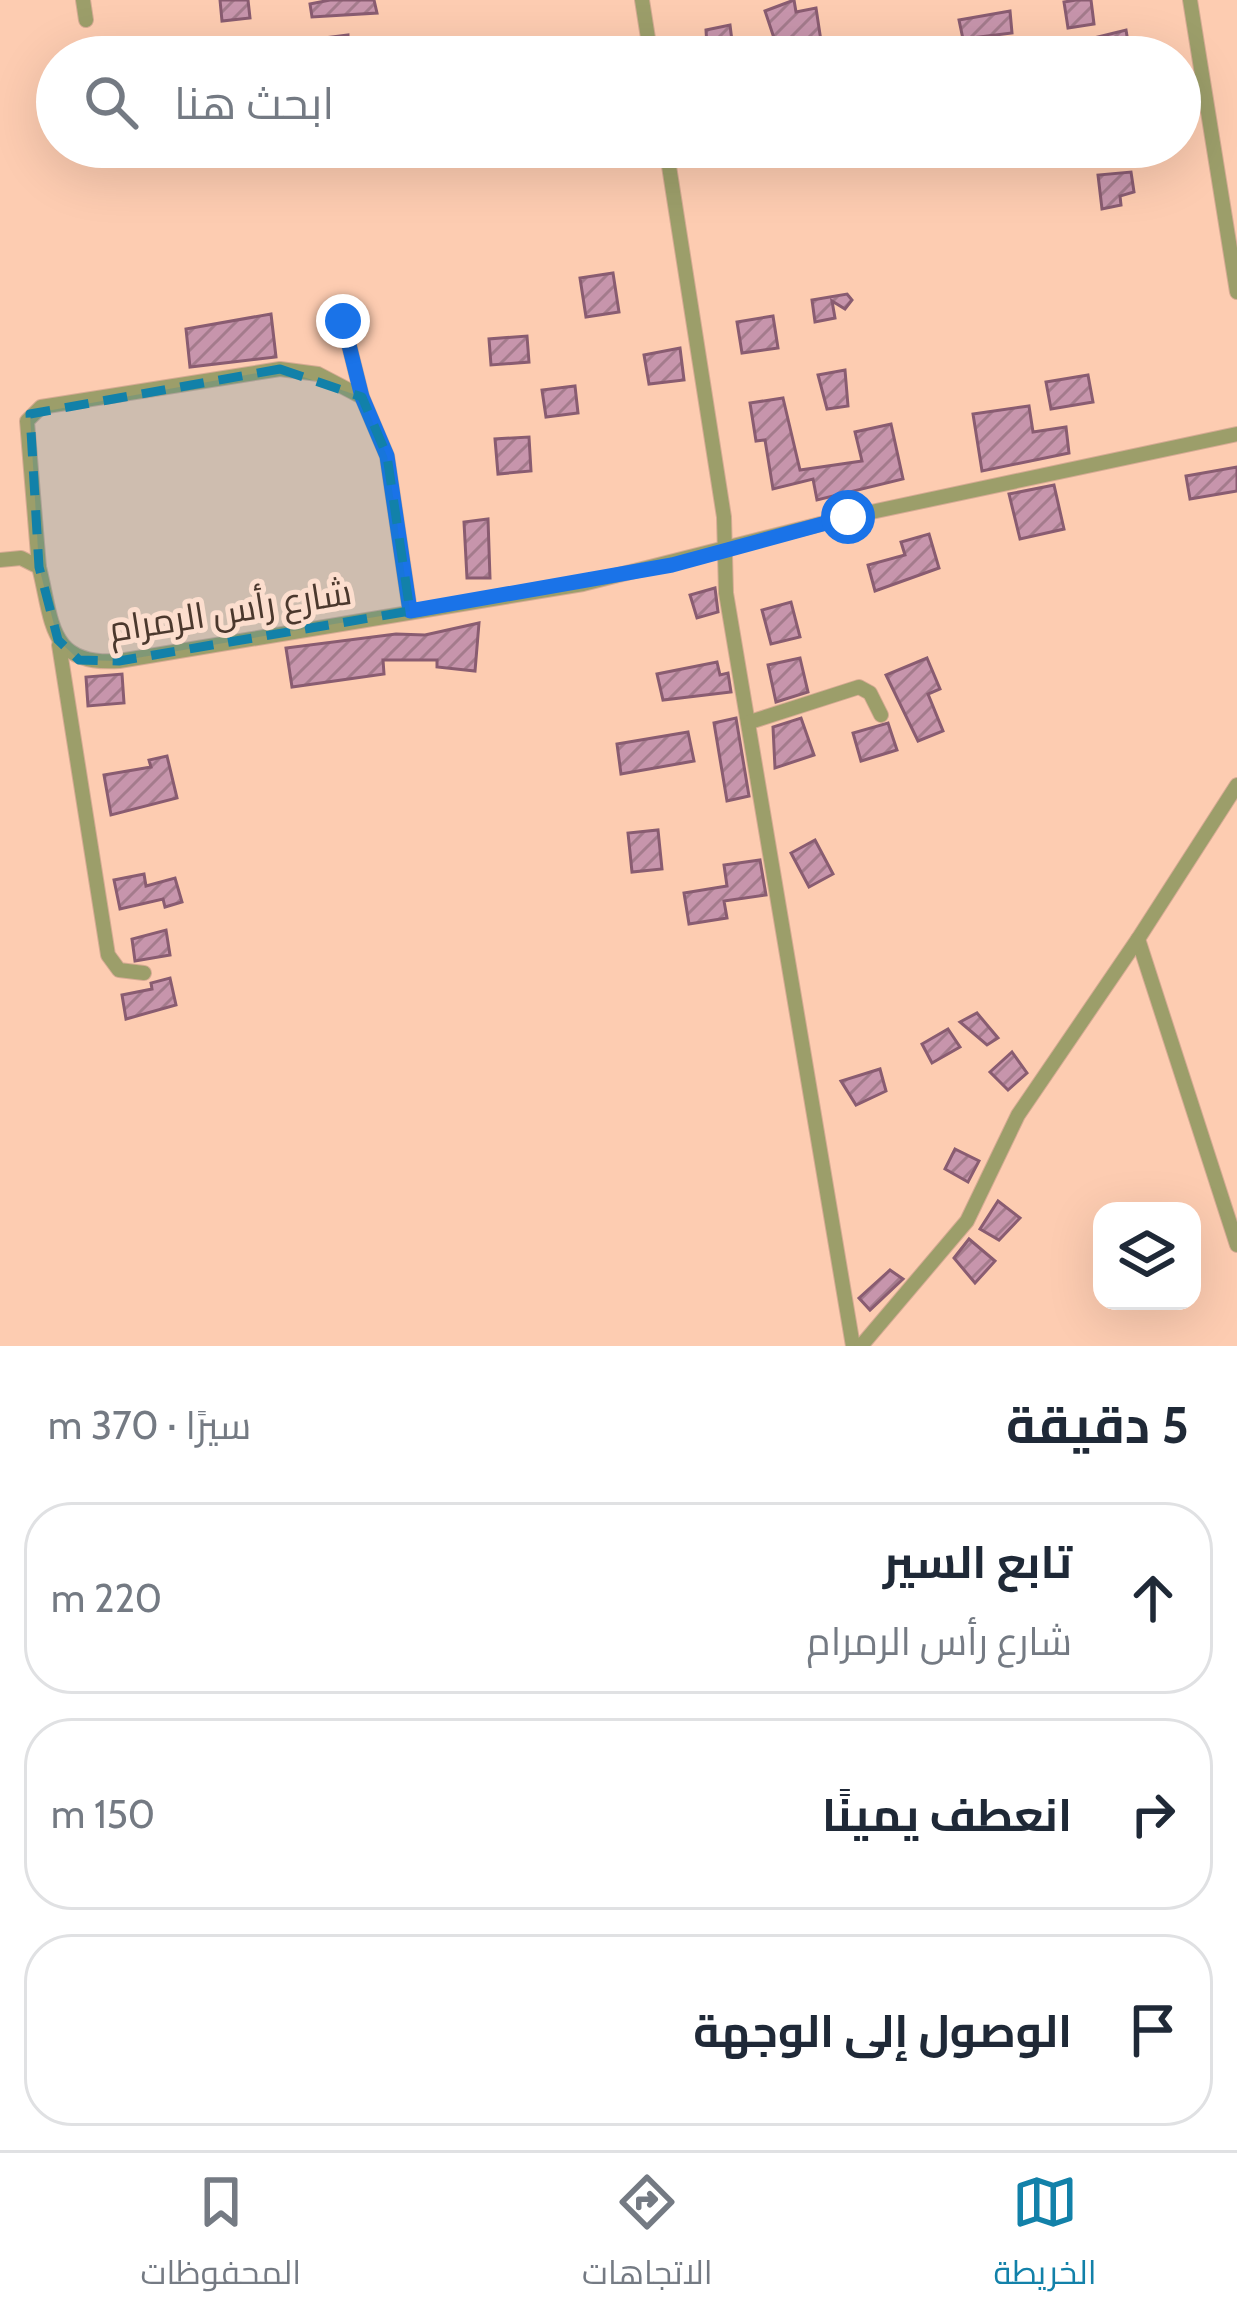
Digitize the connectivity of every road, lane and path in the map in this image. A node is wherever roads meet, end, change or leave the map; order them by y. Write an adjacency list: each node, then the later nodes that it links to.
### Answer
1 (83, 0): 4 (street)
2 (642, 0): 5 (street)
3 (1190, 0): 6 (street)
4 (86, 20)
5 (648, 36)
6 (1195, 36)
7 (1201, 80): 8 (street)
8 (1202, 87): 10 (street)
9 (669, 168): 14 (street)
10 (1237, 292)
11 (343, 321): 12 (street)
12 (362, 397): 16 (street, شارع رأس الرمرام); 17 (street)
13 (1237, 434): 14 (street, شارع رأس الرمرام)
14 (724, 550): 17 (street, شارع رأس الرمرام); 20 (street)
15 (0, 560): 16 (street)
16 (39, 567): 18 (street, شارع رأس الرمرام)
17 (410, 611): 18 (street, شارع رأس الرمرام)
18 (58, 640): 23 (street)
19 (881, 715): 20 (street)
20 (750, 722): 25 (street)
21 (1237, 785): 22 (street)
22 (1138, 940): 24 (street); 25 (street)
23 (144, 973)
24 (1237, 1245)
25 (857, 1346)

